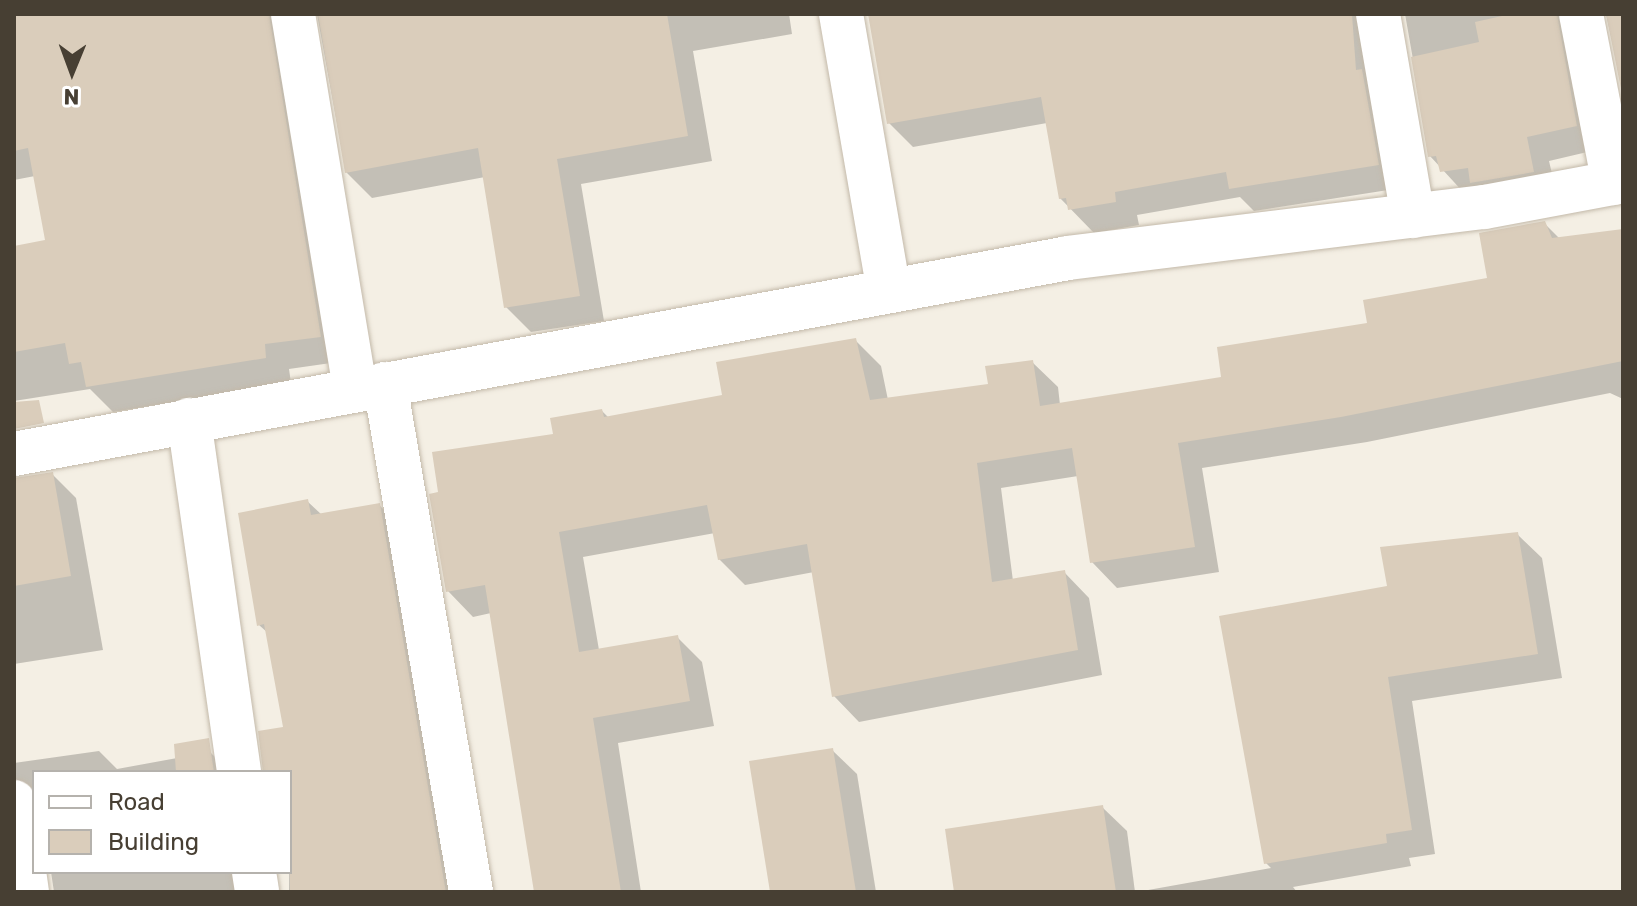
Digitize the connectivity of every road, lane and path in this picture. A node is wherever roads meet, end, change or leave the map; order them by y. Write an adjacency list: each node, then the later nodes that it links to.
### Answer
1 (293, 14): 8 (street)
2 (841, 14): 7 (street)
3 (1378, 14): 6 (street)
4 (1581, 14): 5 (street)
5 (1618, 182): 6 (street)
6 (1413, 216): 7 (street)
7 (889, 291): 8 (street)
8 (370, 387): 9 (street); 14 (street)
9 (189, 420): 10 (street); 11 (street)
10 (14, 454)
11 (239, 770)
12 (14, 802): 13 (street)
13 (27, 892)
14 (471, 892)

